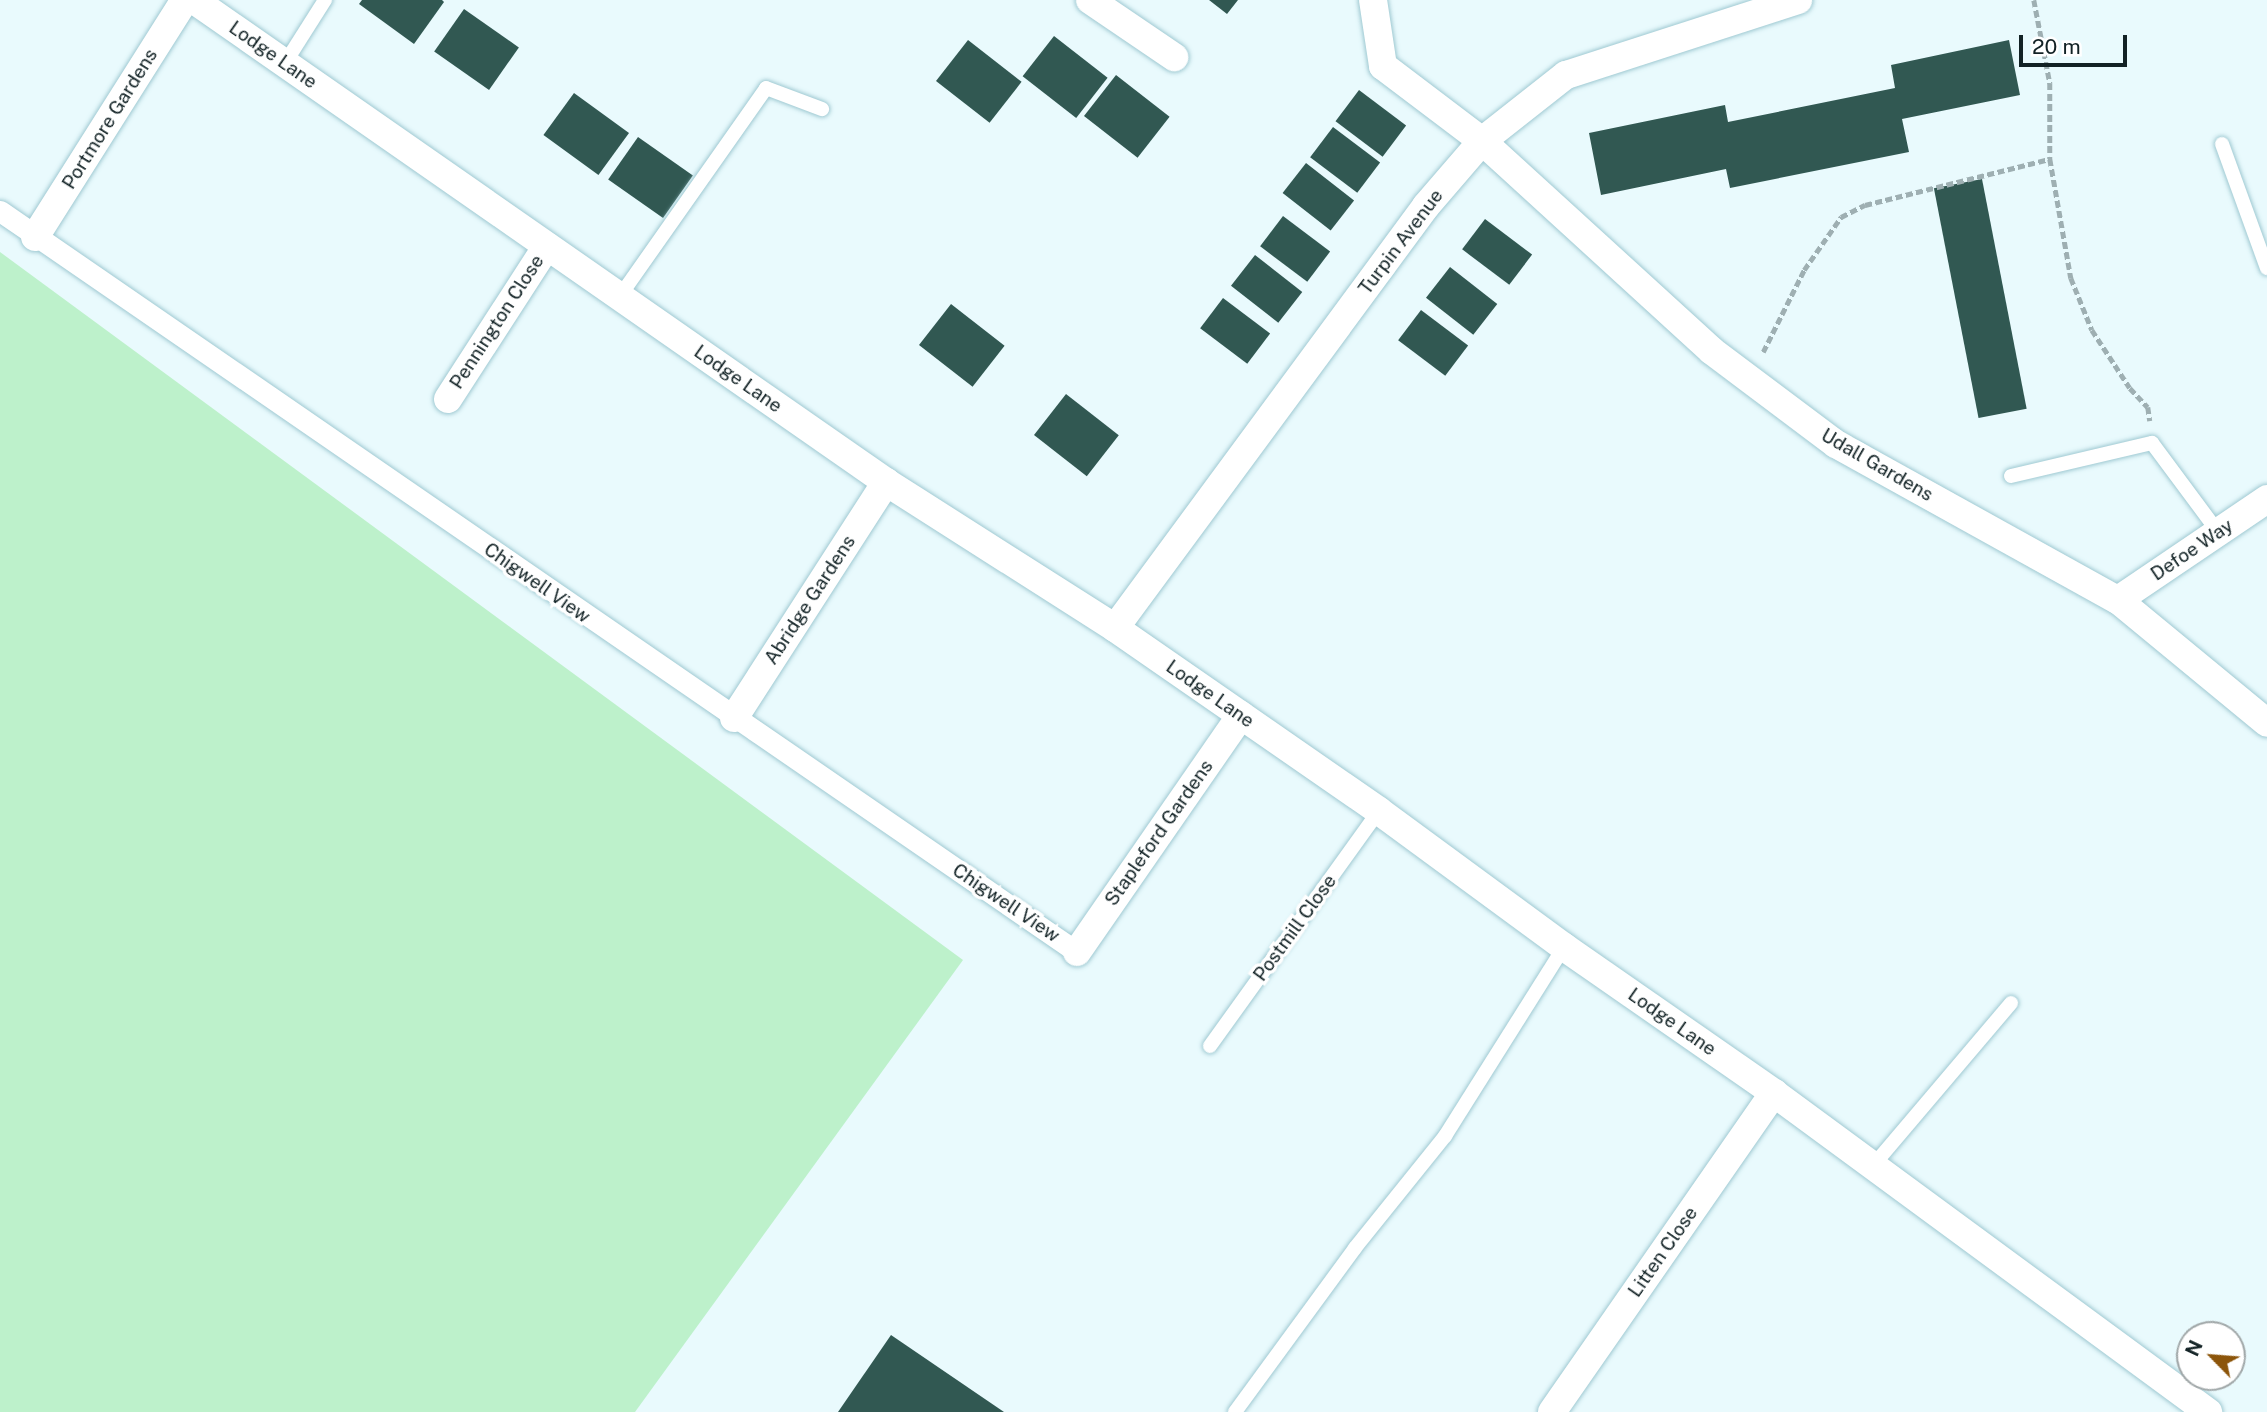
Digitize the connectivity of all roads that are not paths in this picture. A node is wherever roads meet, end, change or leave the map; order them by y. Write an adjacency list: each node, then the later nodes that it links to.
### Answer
1 (185, 0): 14 (street, Portmore Gardens)
2 (194, 0): 9 (street, Lodge Lane)
3 (325, 0): 9 (lane)
4 (1090, 0): 8 (street)
5 (1373, 0): 11 (street, Udall Gardens)
6 (1798, 0): 7 (street, Turpin Avenue)
7 (1720, 10): 11 (street, Turpin Avenue)
8 (1174, 57)
9 (285, 64): 15 (street, Lodge Lane)
10 (822, 109): 17 (lane)
11 (1482, 141): 23 (street, Udall Gardens); 24 (street, Turpin Avenue)
12 (2222, 144): 16 (lane)
13 (0, 211): 14 (street, Chigwell View)
14 (36, 237): 26 (street, Chigwell View)
15 (547, 246): 17 (street, Lodge Lane); 18 (street, Pennington Close)
16 (2267, 268)
17 (620, 296): 20 (street, Lodge Lane)
18 (448, 399)
19 (2011, 476): 22 (lane)
20 (886, 482): 24 (street, Lodge Lane); 26 (street, Abridge Gardens)
21 (2267, 499): 22 (street, Defoe Way)
22 (2218, 532): 23 (street, Defoe Way)
23 (2118, 600): 27 (street, Udall Gardens)
24 (1115, 628): 25 (street, Lodge Lane)
25 (1241, 715): 28 (street, Lodge Lane); 30 (street, Stapleford Gardens)
26 (734, 718): 30 (street, Chigwell View)
27 (2267, 723)
28 (1379, 811): 29 (street, Lodge Lane); 32 (lane, Postmill Close)
29 (1564, 947): 33 (street, Lodge Lane); 35 (lane)
30 (1077, 952)
31 (2011, 1003): 34 (lane)
32 (1210, 1046)
33 (1774, 1093): 34 (street, Lodge Lane); 36 (street, Litten Close)
34 (1872, 1167): 37 (street, Lodge Lane)
35 (1234, 1412)
36 (1552, 1412)
37 (2208, 1412)

